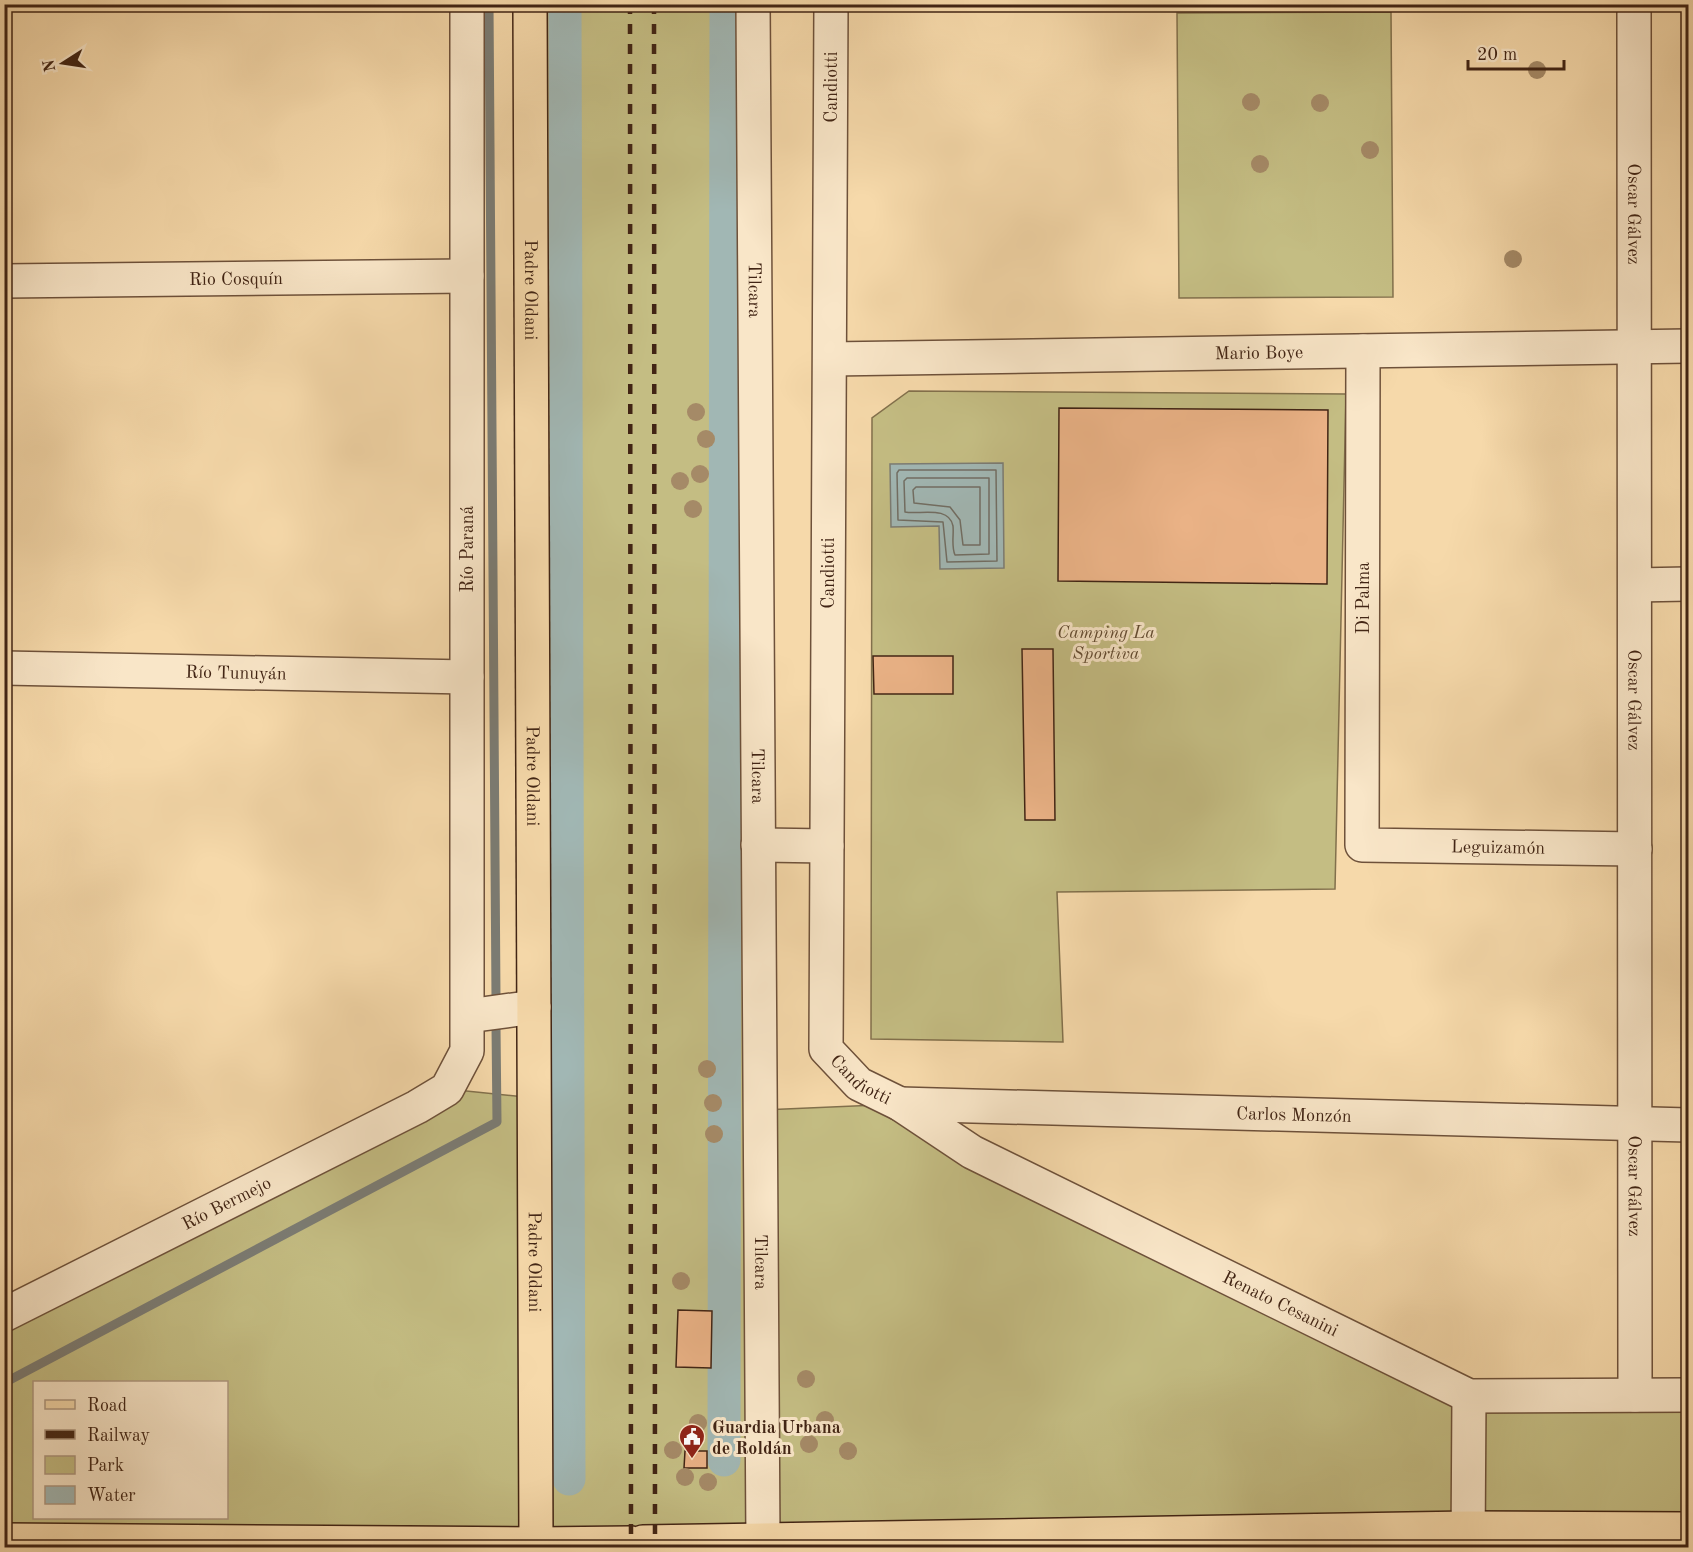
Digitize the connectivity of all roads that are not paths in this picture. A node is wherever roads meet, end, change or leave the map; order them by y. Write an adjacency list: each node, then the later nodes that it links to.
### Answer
1 (467, 4): 6 (street, Río Paraná)
2 (530, 4): 20 (main road, Padre Oldani)
3 (753, 4): 16 (street, Tilcara)
4 (831, 4): 11 (street, Candiotti)
5 (1635, 4): 9 (street, Oscar Gálvez)
6 (467, 276): 7 (street, Rio Cosquín); 15 (street, Río Paraná)
7 (4, 281)
8 (1689, 346): 9 (street, Mario Boye)
9 (1635, 347): 10 (street, Mario Boye); 13 (street, Oscar Gálvez)
10 (1363, 351): 11 (street, Mario Boye); 17 (street, Di Palma)
11 (830, 360): 18 (street, Candiotti)
12 (1689, 584): 13 (street)
13 (1635, 585): 19 (street, Oscar Gálvez)
14 (4, 668): 15 (street, Río Tunuyán)
15 (467, 677): 21 (street, Río Paraná)
16 (758, 845): 18 (street); 33 (street, Tilcara)
17 (1362, 845): 19 (street, Leguizamón)
18 (827, 846): 23 (street, Candiotti)
19 (1635, 849): 24 (street, Oscar Gálvez)
20 (534, 1007): 21 (street); 34 (main road, Padre Oldani)
21 (468, 1017): 22 (street, Río Paraná)
22 (447, 1089): 26 (street, Río Bermejo)
23 (900, 1104): 24 (street, Carlos Monzón); 29 (street, Renato Cesanini)
24 (1635, 1125): 25 (street, Carlos Monzón); 27 (street, Oscar Gálvez)
25 (1689, 1125)
26 (4, 1315)
27 (1635, 1395): 28 (street, Renato Cesanini); 29 (street, Renato Cesanini)
28 (1689, 1395)
29 (1469, 1396): 31 (street)
30 (1689, 1529): 31 (main road)
31 (1468, 1538): 33 (main road)
32 (4, 1540): 34 (main road)
33 (763, 1544): 34 (main road)
34 (536, 1546)

